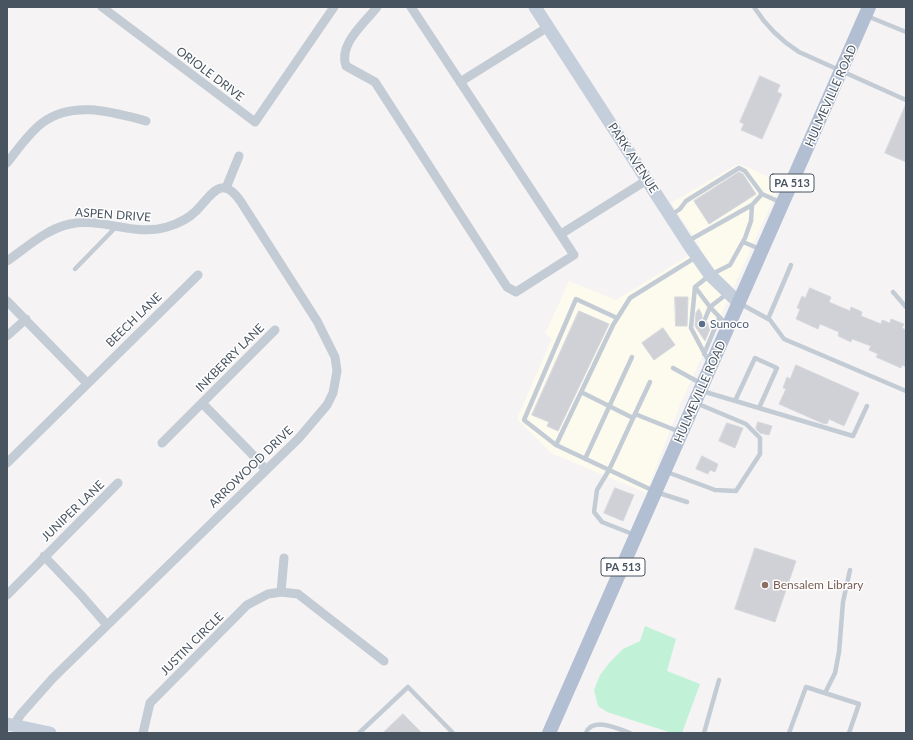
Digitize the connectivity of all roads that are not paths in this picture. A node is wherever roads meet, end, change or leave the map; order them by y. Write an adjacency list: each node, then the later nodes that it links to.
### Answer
1 (102, 7): 2 (street, ORIOLE DRIVE)
2 (334, 7)
3 (377, 7): 23 (street)
4 (411, 7): 11 (street)
5 (535, 7): 8 (street, PARK AVENUE)
6 (754, 7): 10 (lane)
7 (868, 11): 9 (lane); 10 (main road, HULMEVILLE ROAD / PA 513)
8 (548, 27): 11 (street); 16 (street, PARK AVENUE)
9 (906, 32)
10 (842, 71): 12 (lane); 19 (main road, HULMEVILLE ROAD / PA 513)
11 (460, 82): 23 (street)
12 (906, 100)
13 (146, 121): 15 (street)
14 (239, 156): 17 (street)
15 (7, 163)
16 (647, 180): 21 (street, PARK AVENUE); 23 (street)
17 (226, 188): 22 (street, ASPEN DRIVE); 69 (street, ARROWOOD DRIVE)
18 (762, 194): 19 (lane); 20 (lane); 21 (lane)
19 (783, 204): 26 (main road, HULMEVILLE ROAD / PA 513)
20 (752, 205): 24 (lane); 25 (lane)
21 (670, 216): 24 (street, PARK AVENUE)
22 (116, 227): 28 (street, ASPEN DRIVE); 30 (lane)
23 (561, 234)
24 (687, 242): 27 (street, PARK AVENUE)
25 (743, 242): 26 (lane); 32 (lane)
26 (762, 251): 37 (main road, HULMEVILLE ROAD / PA 513)
27 (697, 256): 32 (street, PARK AVENUE); 40 (lane)
28 (7, 261)
29 (791, 265): 43 (lane)
30 (75, 269)
31 (198, 275): 54 (street, BEECH LANE)
32 (710, 275): 33 (lane); 35 (street, PARK AVENUE)
33 (695, 287): 38 (lane); 48 (lane)
34 (893, 292): 39 (lane)
35 (728, 293): 37 (street, PARK AVENUE); 38 (lane)
36 (7, 300): 41 (street)
37 (739, 303): 43 (lane); 44 (main road, HULMEVILLE ROAD / PA 513)
38 (710, 307): 42 (lane); 44 (lane)
39 (906, 307)
40 (617, 318): 55 (lane); 66 (lane)
41 (26, 319): 47 (street); 54 (street)
42 (705, 319)
43 (768, 319): 57 (lane)
44 (724, 322): 49 (lane); 51 (main road, HULMEVILLE ROAD / PA 513)
45 (275, 330): 59 (street, INKBERRY LANE)
46 (699, 331): 48 (lane)
47 (7, 336)
48 (696, 338): 49 (lane)
49 (704, 354): 51 (lane)
50 (632, 357): 60 (lane)
51 (711, 366): 56 (main road, HULMEVILLE ROAD / PA 513)
52 (673, 368): 56 (lane)
53 (650, 382): 63 (lane)
54 (87, 383): 68 (street, BEECH LANE)
55 (582, 392): 60 (lane); 66 (lane)
56 (700, 392): 58 (lane); 64 (main road, HULMEVILLE ROAD / PA 513); 71 (lane)
57 (906, 392)
58 (736, 401): 62 (lane); 62 (lane)
59 (202, 403): 65 (street, INKBERRY LANE); 69 (street, INKBERRY LANE)
60 (609, 406): 63 (lane); 67 (lane)
61 (867, 406): 62 (lane)
62 (759, 408)
63 (634, 416): 64 (lane); 70 (lane)
64 (682, 433): 71 (main road, HULMEVILLE ROAD / PA 513)
65 (162, 443)
66 (556, 445): 67 (lane)
67 (585, 459): 70 (lane)
68 (7, 463)
69 (265, 469): 81 (street, ARROWOOD DRIVE)
70 (610, 470): 73 (lane); 75 (lane)
71 (665, 471): 73 (main road, HULMEVILLE ROAD / PA 513)
72 (118, 483): 76 (street, JUNIPER LANE)
73 (656, 492): 74 (lane); 75 (main road, HULMEVILLE ROAD / PA 513)
74 (687, 502)
75 (636, 536): 90 (main road, HULMEVILLE ROAD / PA 513)
76 (44, 556): 80 (street, JUNIPER LANE); 81 (street, JUNIPER LANE)
77 (284, 558): 79 (street)
78 (850, 570): 84 (lane)
79 (281, 592): 82 (street, JUSTIN CIRCLE); 87 (street, JUSTIN CIRCLE)
80 (7, 594)
81 (107, 625): 85 (street, ARROWOOD DRIVE)
82 (384, 661)
83 (719, 680): 93 (lane)
84 (825, 693): 94 (lane); 95 (lane)
85 (11, 725): 86 (street)
86 (50, 733)
87 (143, 733)
88 (359, 733): 89 (lane)
89 (453, 733)
90 (549, 733)
91 (586, 733): 92 (lane)
92 (630, 733)
93 (704, 733)
94 (789, 733)
95 (848, 733)

